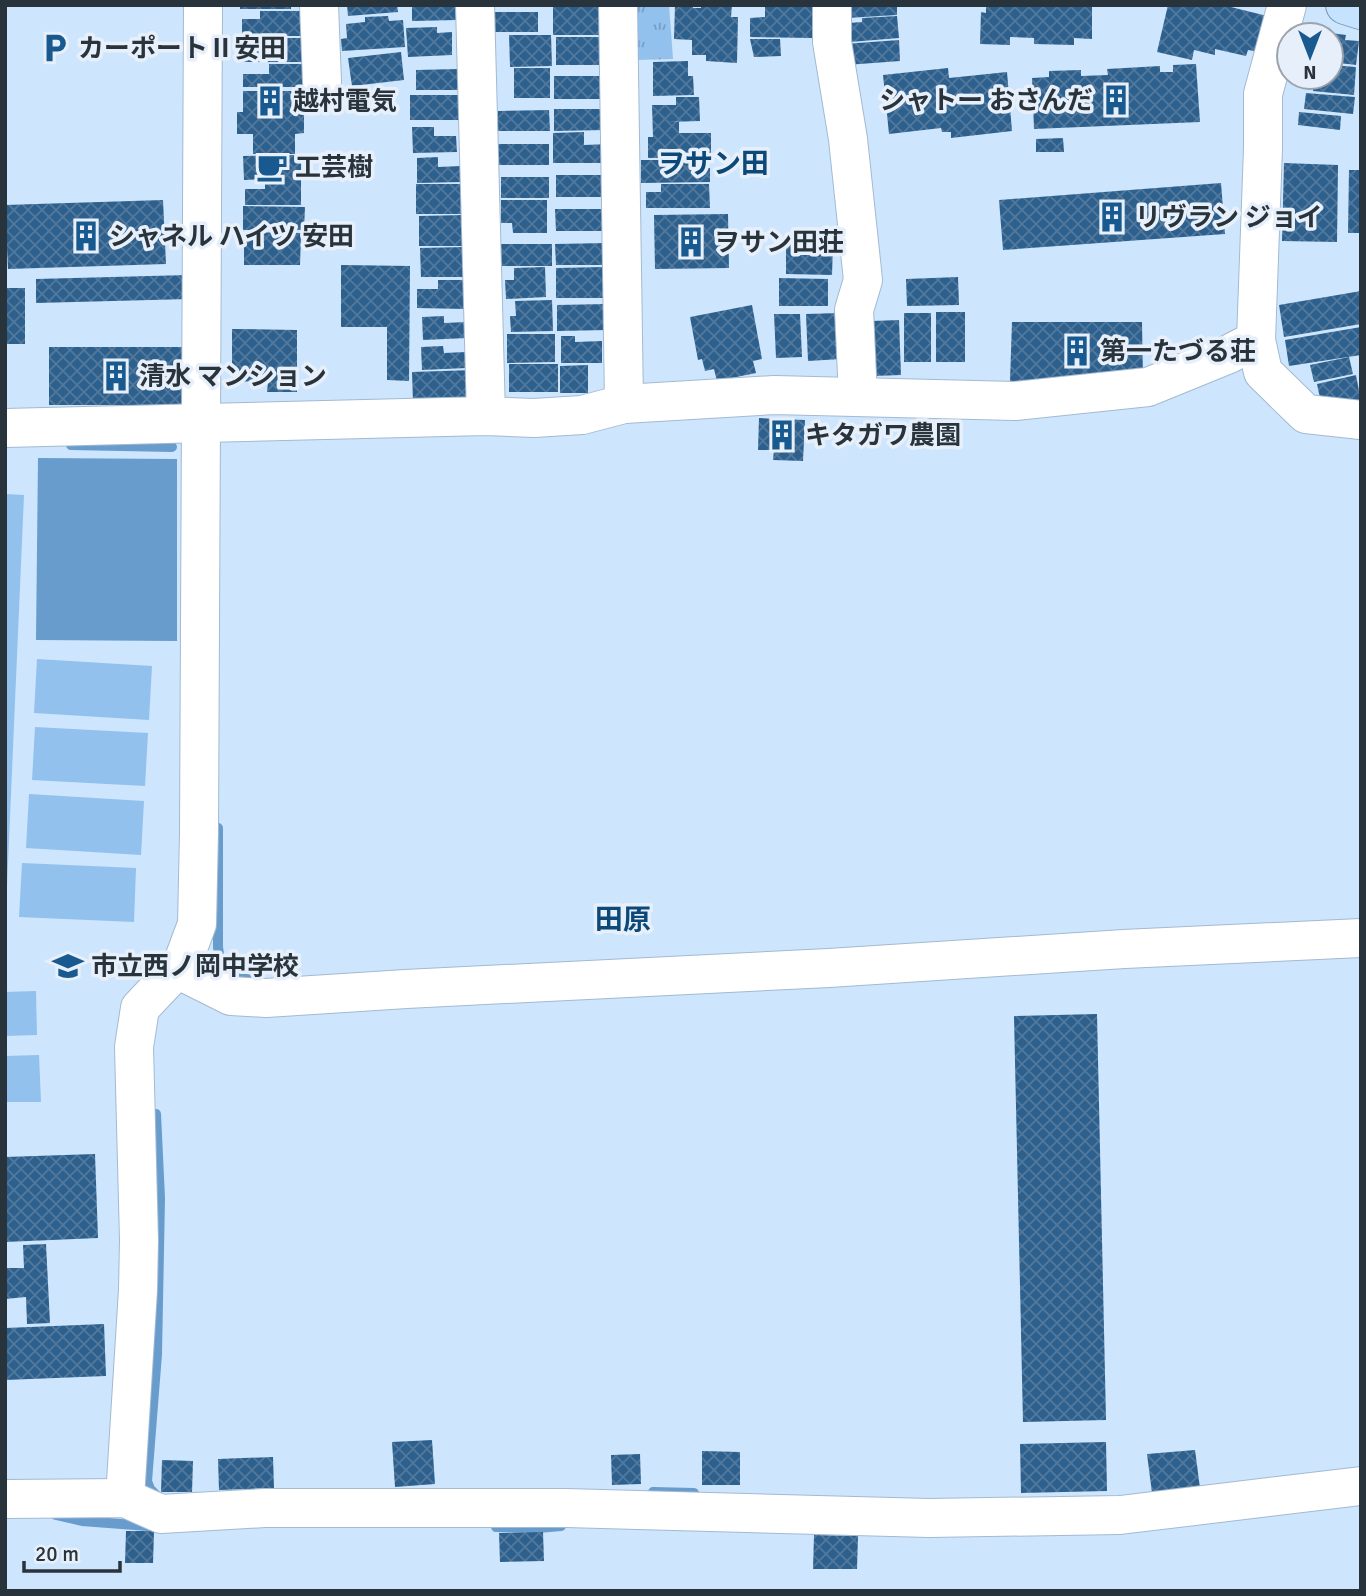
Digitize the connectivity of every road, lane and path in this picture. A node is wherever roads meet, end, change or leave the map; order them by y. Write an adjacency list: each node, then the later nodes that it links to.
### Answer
1 (203, 5): 15 (street)
2 (319, 5): 9 (street)
3 (475, 5): 13 (street)
4 (618, 5): 12 (street)
5 (832, 5): 11 (street)
6 (1286, 5): 10 (street)
7 (1345, 5): 8 (main road)
8 (1361, 10)
9 (323, 82)
10 (1256, 340): 11 (street); 14 (street)
11 (858, 397): 12 (street)
12 (624, 404): 13 (street)
13 (486, 416): 15 (street)
14 (1361, 420)
15 (215, 423): 16 (street); 18 (street)
16 (5, 428)
17 (1361, 939): 18 (street)
18 (177, 969): 20 (street)
19 (1361, 1486): 20 (street)
20 (125, 1498): 21 (street)
21 (5, 1499)

